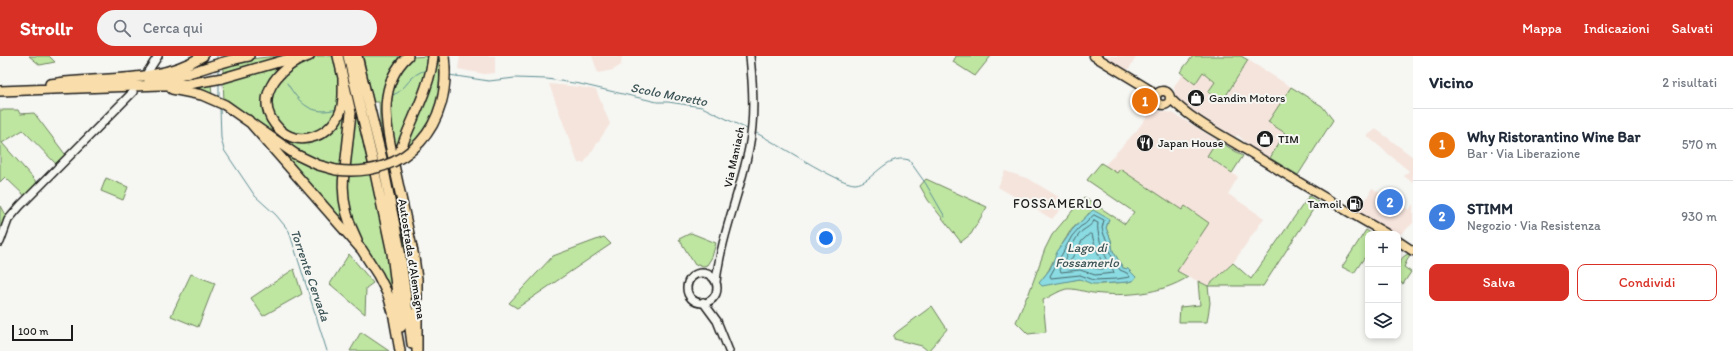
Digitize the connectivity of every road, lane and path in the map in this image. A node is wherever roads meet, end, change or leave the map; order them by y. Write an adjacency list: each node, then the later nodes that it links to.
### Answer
1 (158, 56): 14 (main road)
2 (202, 56): 16 (highway)
3 (249, 56): 14 (highway)
4 (299, 56): 18 (highway)
5 (309, 56): 15 (highway)
6 (338, 56): 15 (highway)
7 (348, 56): 25 (highway, Autostrada d'Alemagna)
8 (357, 56): 25 (highway, Autostrada d'Alemagna)
9 (408, 56): 24 (highway)
10 (433, 56): 24 (highway)
11 (444, 56): 26 (highway, bridge)
12 (750, 56): 32 (main road, Via Maniach)
13 (1094, 56): 21 (main road)
14 (150, 77): 16 (highway)
15 (343, 79): 26 (highway)
16 (50, 84): 17 (highway)
17 (0, 85)
18 (88, 88): 19 (highway); 23 (highway)
19 (0, 91)
20 (133, 92): 28 (main road)
21 (1155, 93): 22 (main road); 22 (main road)
22 (1169, 101): 27 (main road)
23 (248, 120): 26 (highway); 30 (highway)
24 (396, 160): 40 (highway)
25 (379, 168): 38 (highway, Autostrada d'Alemagna); 39 (highway, Autostrada d'Alemagna)
26 (342, 171): 30 (highway)
27 (1382, 231)
28 (0, 242)
29 (1401, 243): 31 (main road)
30 (362, 250): 38 (highway)
31 (1413, 250)
32 (719, 260): 33 (main road); 34 (main road, Via Maniach)
33 (705, 273): 34 (main road); 36 (main road)
34 (716, 282): 35 (main road)
35 (714, 296): 36 (main road); 37 (main road)
36 (703, 302): 37 (main road)
37 (717, 321): 41 (main road)
38 (402, 351)
39 (413, 351)
40 (417, 351)
41 (729, 351)

